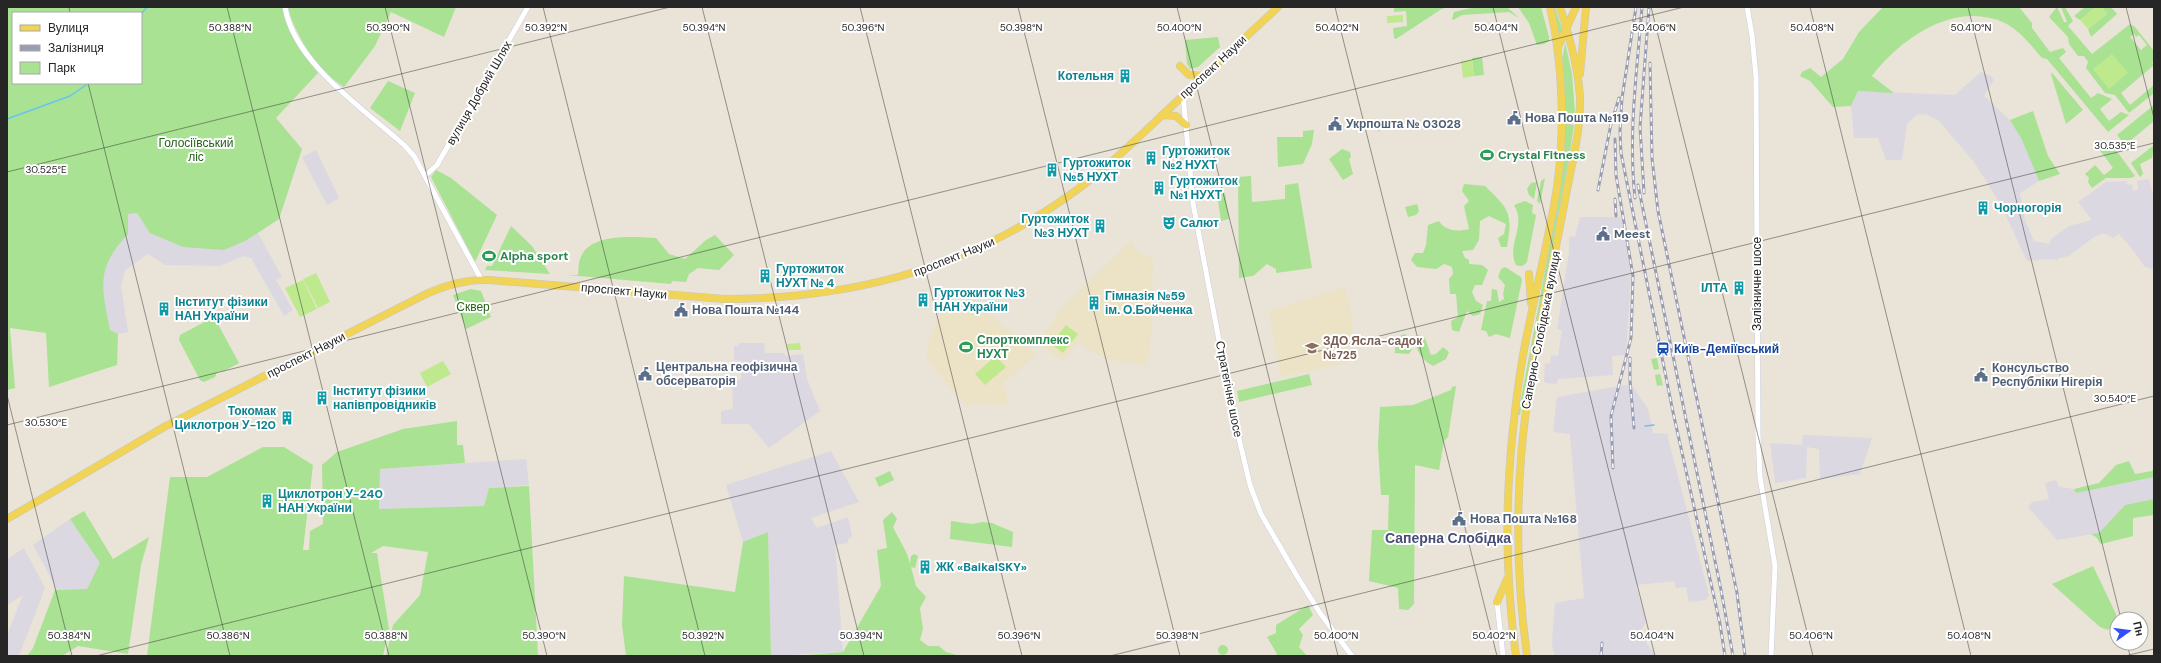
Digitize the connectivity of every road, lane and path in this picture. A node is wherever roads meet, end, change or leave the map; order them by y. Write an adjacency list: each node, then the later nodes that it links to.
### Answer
1 (285, 7): 19 (street)
2 (528, 7): 19 (street, вулиця Добрий Шлях)
3 (1278, 7): 12 (main road, проспект Науки)
4 (1550, 7): 10 (main road, Саперно-Слобідська вулиця)
5 (1560, 7): 9 (main road, Саперно-Слобідська вулиця)
6 (1576, 7): 9 (main road)
7 (1586, 7): 14 (main road)
8 (1747, 7): 30 (street, Залізничне шосе)
9 (1567, 30): 10 (main road); 14 (main road, Саперно-Слобідська вулиця)
10 (1558, 47): 16 (main road, Саперно-Слобідська вулиця)
11 (1180, 66): 12 (main road)
12 (1204, 76): 13 (main road, проспект Науки)
13 (1183, 95): 17 (main road, проспект Науки); 18 (street, Стратегічне шосе)
14 (1580, 96): 15 (main road, Саперно-Слобідська вулиця)
15 (1580, 112): 16 (main road); 29 (main road, Саперно-Слобідська вулиця)
16 (1560, 114): 22 (main road, Саперно-Слобідська вулиця)
17 (1162, 115): 18 (main road); 21 (main road, проспект Науки)
18 (1186, 125): 26 (street, Стратегічне шосе)
19 (426, 175): 21 (street)
20 (1529, 274): 22 (main road)
21 (481, 280): 23 (main road, проспект Науки)
22 (1532, 311): 24 (main road, Саперно-Слобідська вулиця)
23 (7, 519)
24 (1508, 576): 25 (main road); 28 (main road, Саперно-Слобідська вулиця)
25 (1497, 602): 27 (street)
26 (1352, 656)
27 (1503, 656)
28 (1516, 656)
29 (1527, 656)
30 (1771, 656)

